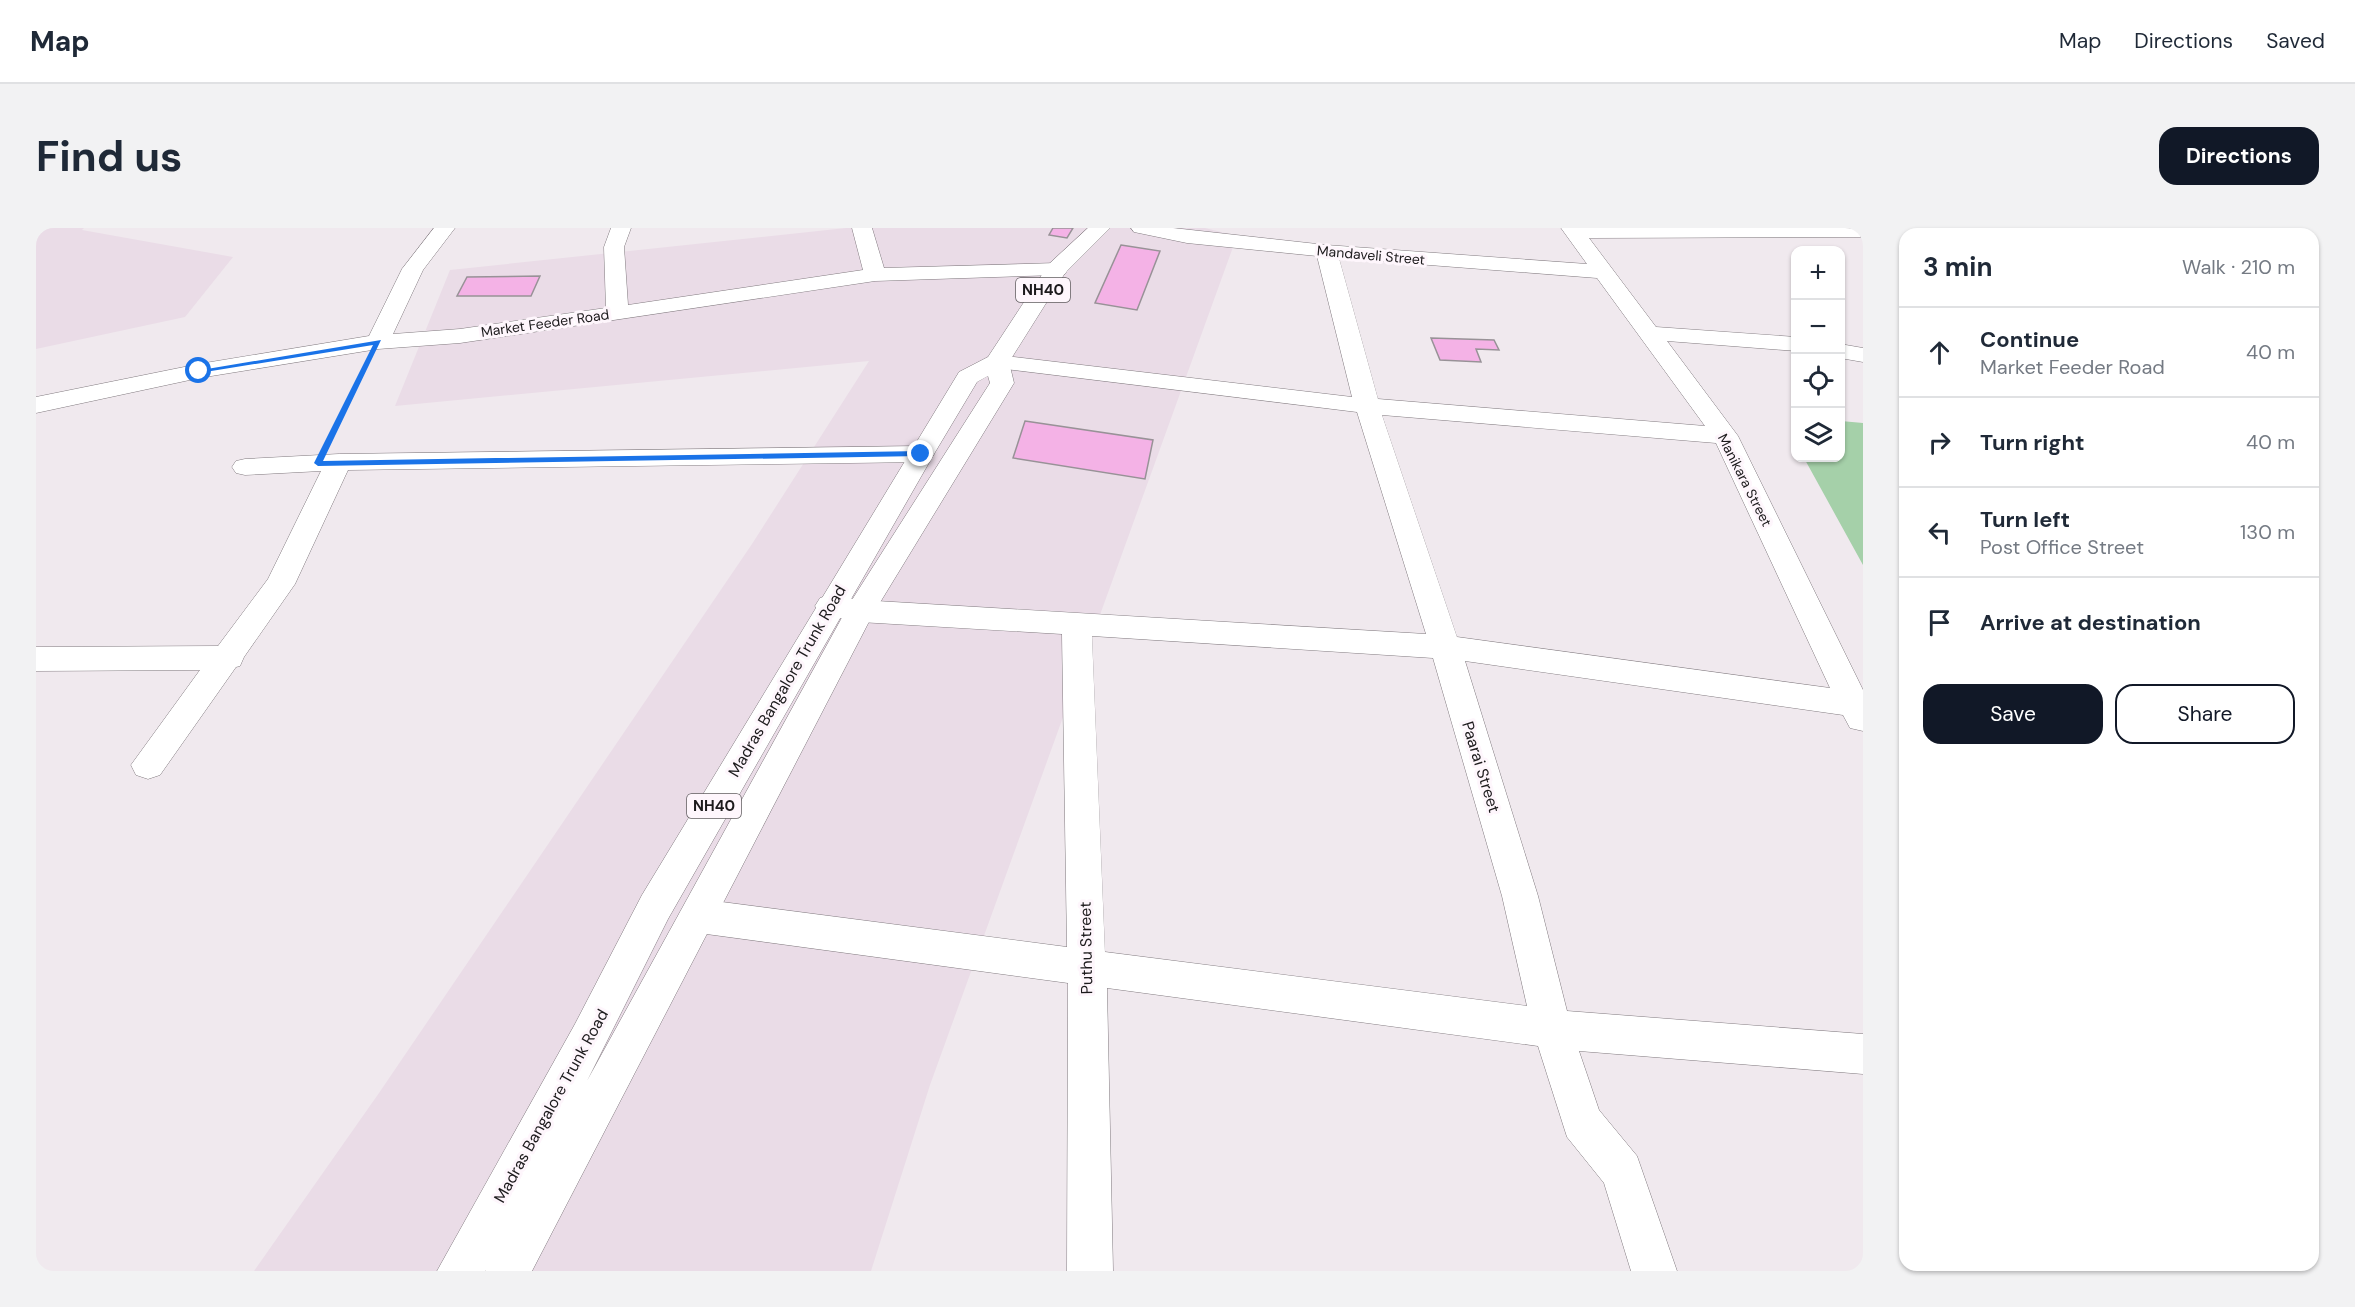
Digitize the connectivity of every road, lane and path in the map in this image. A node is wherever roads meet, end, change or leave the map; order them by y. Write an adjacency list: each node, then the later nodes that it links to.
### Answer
1 (445, 228): 14 (main road)
2 (621, 228): 12 (main road)
3 (862, 228): 11 (main road)
4 (1100, 228): 9 (main road, Madras Bangalore Trunk Road / NH40)
5 (1141, 228): 8 (main road, Mandaveli Street)
6 (1573, 230): 7 (main road); 10 (main road, Manikara Street)
7 (1863, 231)
8 (1326, 251): 10 (main road, Mandaveli Street); 20 (main road, Paarai Street)
9 (1057, 269): 11 (main road, Market Feeder Road); 18 (main road, Madras Bangalore Trunk Road / NH40)
10 (1603, 272): 13 (main road, Manikara Street)
11 (875, 275): 12 (main road, Market Feeder Road)
12 (617, 313): 14 (main road, Market Feeder Road)
13 (1648, 333): 15 (main road); 21 (main road, Manikara Street)
14 (378, 342): 19 (main road, Market Feeder Road); 23 (path)
15 (1791, 344)
16 (1845, 352): 17 (main road)
17 (1863, 355)
18 (997, 362): 20 (main road); 22 (main road, Madras Bangalore Trunk Road / NH40); 25 (main road, Madras Bangalore Trunk Road / NH40)
19 (36, 405)
20 (1367, 406): 21 (main road); 27 (main road, Paarai Street)
21 (1725, 436): 30 (main road, Manikara Street)
22 (921, 454): 23 (main road); 25 (main road, Madras Bangalore Trunk Road / NH40)
23 (329, 463): 24 (main road); 28 (main road)
24 (245, 467)
25 (845, 609): 26 (main road); 32 (main road, Madras Bangalore Trunk Road / NH40); 34 (main road, Madras Bangalore Trunk Road / NH40)
26 (1077, 626): 27 (main road); 33 (main road, Puthu Street)
27 (1445, 647): 30 (main road); 36 (main road, Paarai Street)
28 (229, 658): 29 (main road); 31 (main road)
29 (36, 659)
30 (1859, 713)
31 (148, 765)
32 (699, 916): 33 (main road); 35 (main road, Madras Bangalore Trunk Road / NH40)
33 (1087, 969): 36 (main road); 40 (main road, Puthu Street)
34 (603, 1012): 35 (main road); 38 (main road, Madras Bangalore Trunk Road / NH40)
35 (640, 1025): 39 (main road, Madras Bangalore Trunk Road / NH40)
36 (1552, 1029): 37 (main road); 41 (main road, Paarai Street)
37 (1863, 1054)
38 (460, 1271)
39 (508, 1271)
40 (1090, 1271)
41 (1654, 1271)

